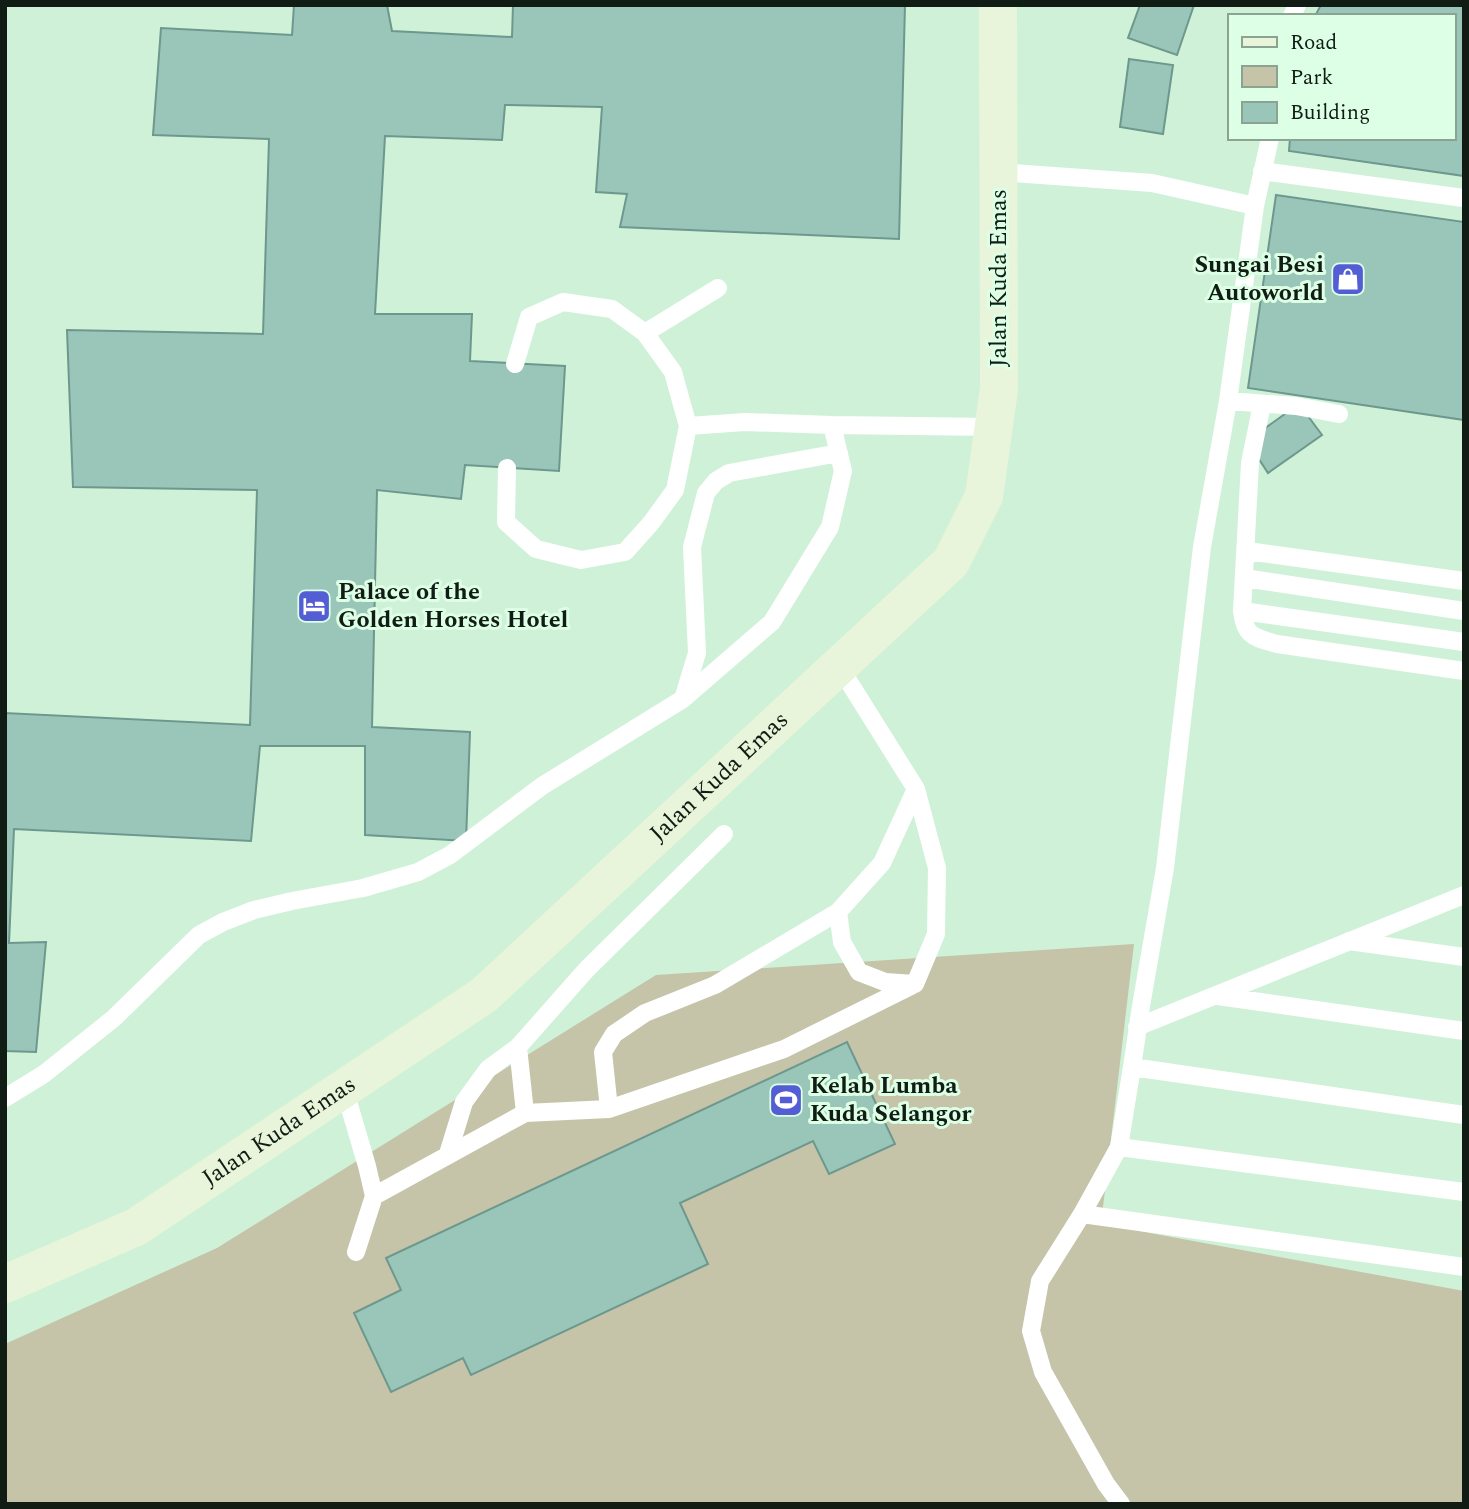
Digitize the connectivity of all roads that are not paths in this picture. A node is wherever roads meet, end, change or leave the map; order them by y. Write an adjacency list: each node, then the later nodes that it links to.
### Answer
1 (998, 5): 4 (street, Jalan Kuda Emas)
2 (1270, 140): 3 (lane)
3 (1262, 171): 5 (lane); 6 (lane)
4 (999, 172): 6 (lane); 15 (street, Jalan Kuda Emas)
5 (1464, 198)
6 (1255, 206): 10 (lane)
7 (718, 288): 8 (lane)
8 (645, 333): 9 (lane); 14 (lane)
9 (515, 364)
10 (1228, 401): 11 (lane); 35 (lane)
11 (1262, 404): 12 (lane); 18 (lane)
12 (1339, 414)
13 (832, 425): 14 (lane); 15 (lane); 16 (lane)
14 (688, 426): 17 (lane)
15 (994, 427): 24 (street, Jalan Kuda Emas)
16 (839, 453): 26 (lane); 26 (lane)
17 (507, 468)
18 (1247, 551): 19 (lane); 20 (lane)
19 (1244, 578): 21 (lane); 22 (lane)
20 (1464, 581)
21 (1242, 611): 23 (lane); 25 (lane)
22 (1464, 611)
23 (1464, 642)
24 (839, 666): 27 (lane); 39 (street, Jalan Kuda Emas)
25 (1464, 671)
26 (683, 699): 40 (lane)
27 (916, 789): 30 (lane); 33 (lane)
28 (724, 834): 37 (lane)
29 (1464, 895): 31 (lane)
30 (838, 912): 33 (lane); 41 (lane)
31 (1349, 941): 32 (lane); 34 (lane)
32 (1464, 957)
33 (915, 984): 41 (lane)
34 (1217, 996): 35 (lane); 36 (lane)
35 (1137, 1027): 38 (lane)
36 (1464, 1031)
37 (517, 1047): 42 (lane); 45 (lane)
38 (1132, 1067): 43 (lane); 44 (lane)
39 (344, 1088): 47 (lane); 51 (street, Jalan Kuda Emas)
40 (5, 1098)
41 (609, 1109): 42 (lane)
42 (525, 1113): 45 (lane)
43 (1464, 1115)
44 (1119, 1147): 46 (lane); 48 (lane)
45 (449, 1154): 47 (lane)
46 (1464, 1192)
47 (374, 1196): 49 (lane)
48 (1082, 1214): 50 (lane); 52 (lane)
49 (356, 1252)
50 (1464, 1267)
51 (5, 1284)
52 (1121, 1504)

